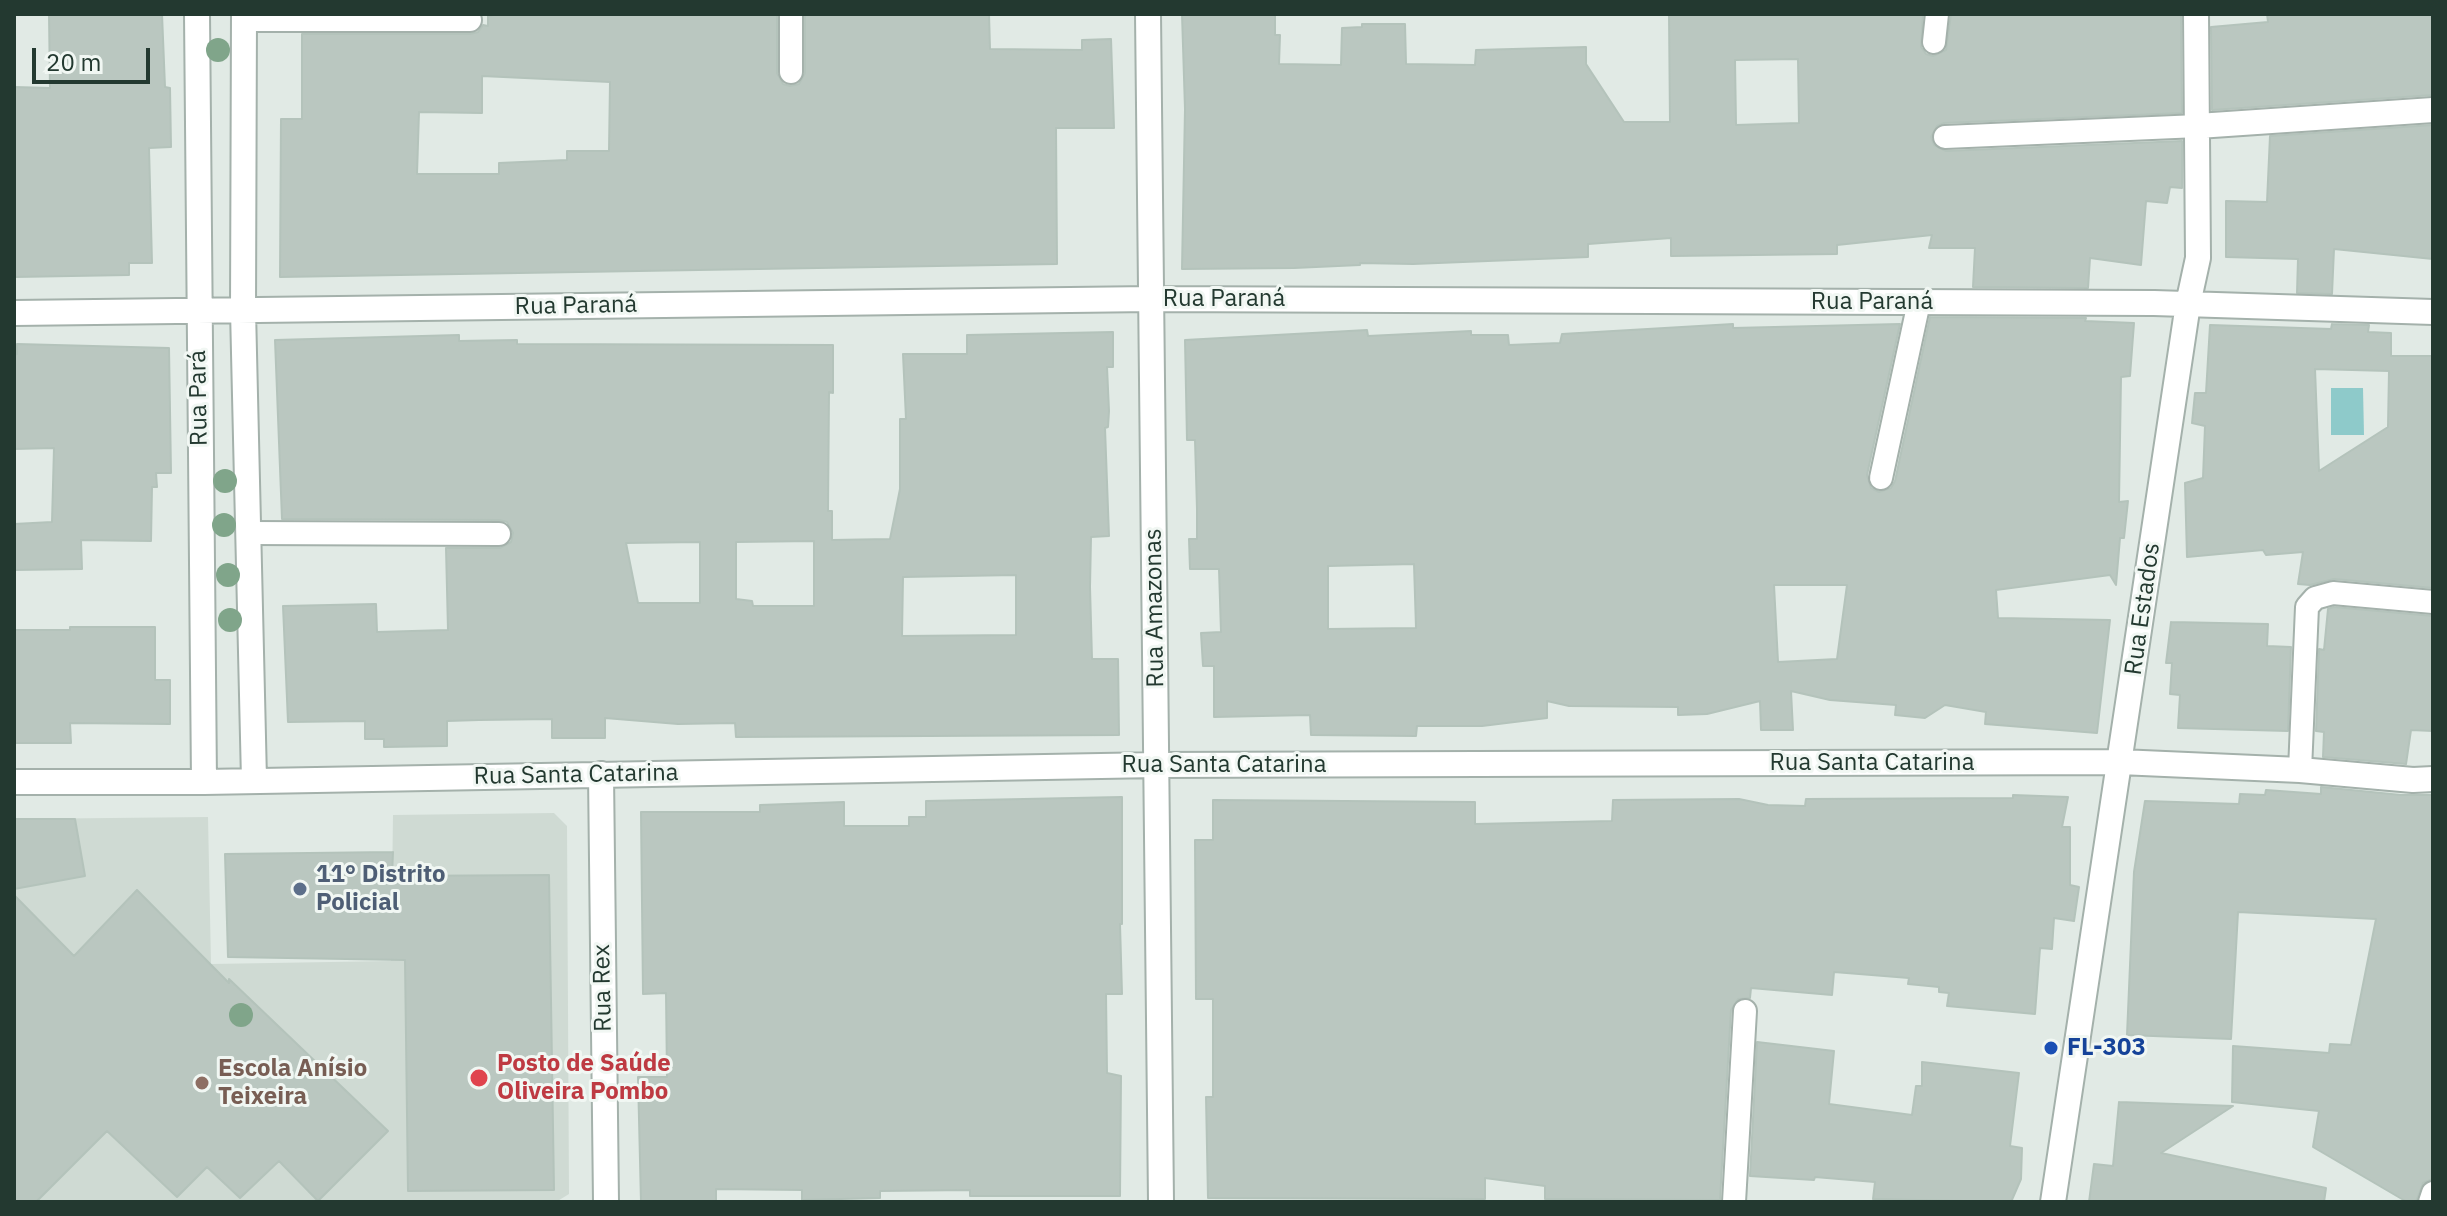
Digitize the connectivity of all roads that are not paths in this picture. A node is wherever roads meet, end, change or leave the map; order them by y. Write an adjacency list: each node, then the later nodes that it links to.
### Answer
1 (197, 14): 17 (street, Rua Pará)
2 (791, 14): 9 (lane)
3 (1148, 14): 13 (street, Rua Amazonas)
4 (1937, 14): 8 (lane)
5 (2196, 14): 11 (street, Rua Estados)
6 (244, 17): 7 (lane); 16 (street, Rua Pará)
7 (470, 20)
8 (1934, 42)
9 (791, 72)
10 (2433, 110): 11 (street)
11 (2198, 126): 12 (lane); 15 (street, Rua Estados)
12 (1945, 137)
13 (1151, 299): 14 (street, Rua Paraná); 16 (street, Rua Paraná); 25 (street, Rua Amazonas)
14 (1919, 302): 15 (street, Rua Paraná); 20 (lane)
15 (2188, 304): 18 (street, Rua Paraná); 24 (street, Rua Estados)
16 (243, 310): 17 (street, Rua Paraná); 21 (street, Rua Pará)
17 (198, 311): 19 (street, Rua Paraná); 31 (street, Rua Pará)
18 (2433, 312)
19 (14, 313)
20 (1881, 478)
21 (248, 533): 22 (lane); 29 (street, Rua Pará)
22 (499, 534)
23 (2433, 602): 26 (lane)
24 (2120, 762): 25 (street, Rua Santa Catarina); 26 (street, Rua Santa Catarina); 37 (street, Rua Estados)
25 (1157, 765): 27 (street, Rua Santa Catarina); 35 (street, Rua Amazonas)
26 (2300, 770): 28 (street, Rua Santa Catarina)
27 (601, 774): 29 (street, Rua Santa Catarina); 34 (street, Rua Rex)
28 (2433, 779)
29 (254, 780): 31 (street, Rua Santa Catarina)
30 (14, 782): 31 (street, Rua Santa Catarina)
31 (204, 782)
32 (1745, 1011): 36 (lane)
33 (2433, 1193): 38 (lane)
34 (606, 1202)
35 (1161, 1202)
36 (1734, 1202)
37 (2053, 1202)
38 (2430, 1202)

